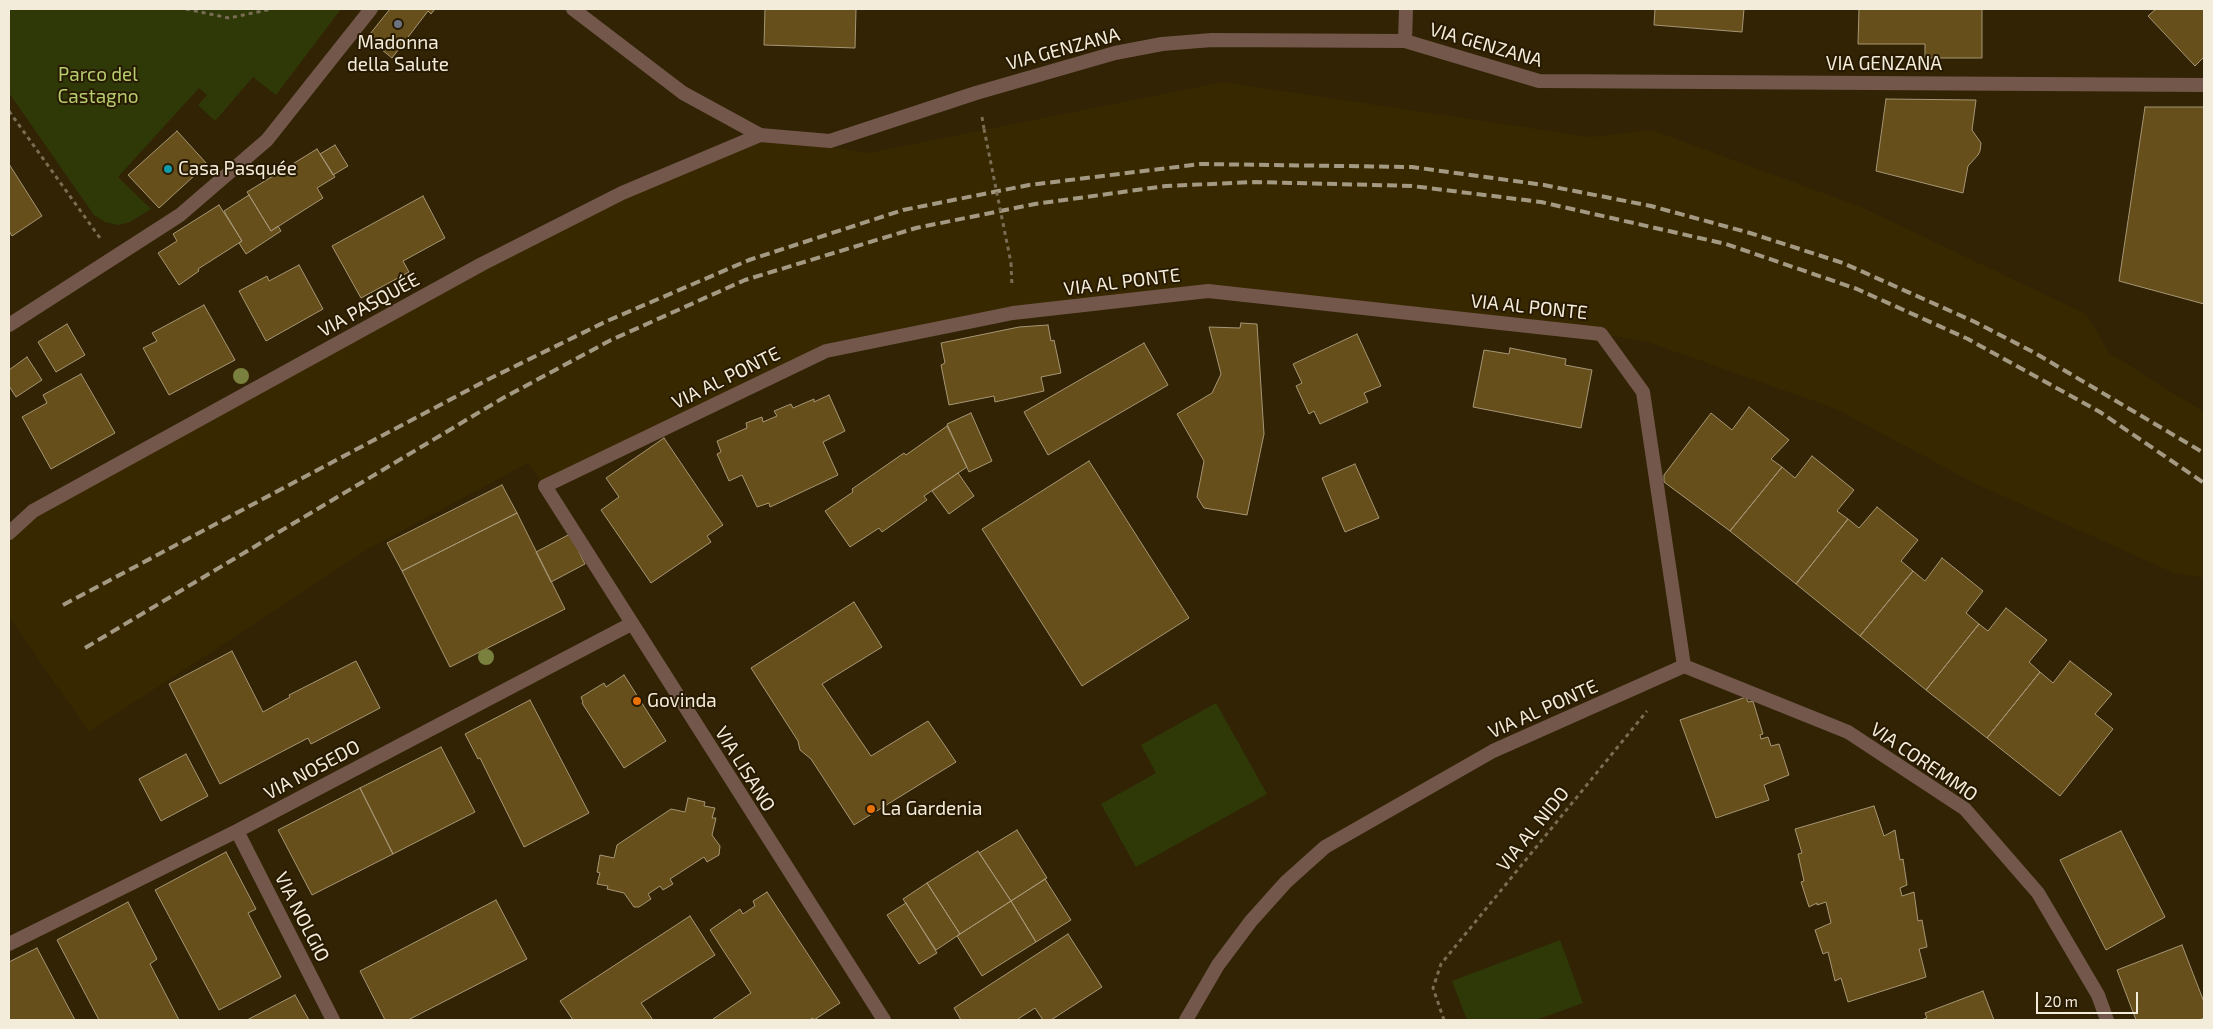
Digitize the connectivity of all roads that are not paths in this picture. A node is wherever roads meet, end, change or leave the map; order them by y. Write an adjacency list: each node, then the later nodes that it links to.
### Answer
1 (371, 9): 8 (street)
2 (573, 9): 4 (street, VIA GENZANA)
3 (1406, 9): 5 (street)
4 (589, 13): 7 (street, VIA GENZANA)
5 (1405, 42): 6 (street, VIA GENZANA); 7 (street, VIA GENZANA)
6 (2204, 85)
7 (760, 134): 10 (street, VIA PASQUÉE)
8 (9, 325)
9 (545, 486): 11 (street, VIA LISANO); 12 (street, VIA AL PONTE)
10 (9, 534)
11 (631, 624): 13 (street, VIA NOSEDO); 16 (street, VIA LISANO)
12 (1684, 666): 17 (street, VIA AL PONTE); 18 (street, VIA COREMMO)
13 (237, 831): 14 (street, VIA NOSEDO); 15 (street, VIA NOLGIO)
14 (9, 944)
15 (333, 1020)
16 (884, 1020)
17 (1186, 1020)
18 (2107, 1020)

